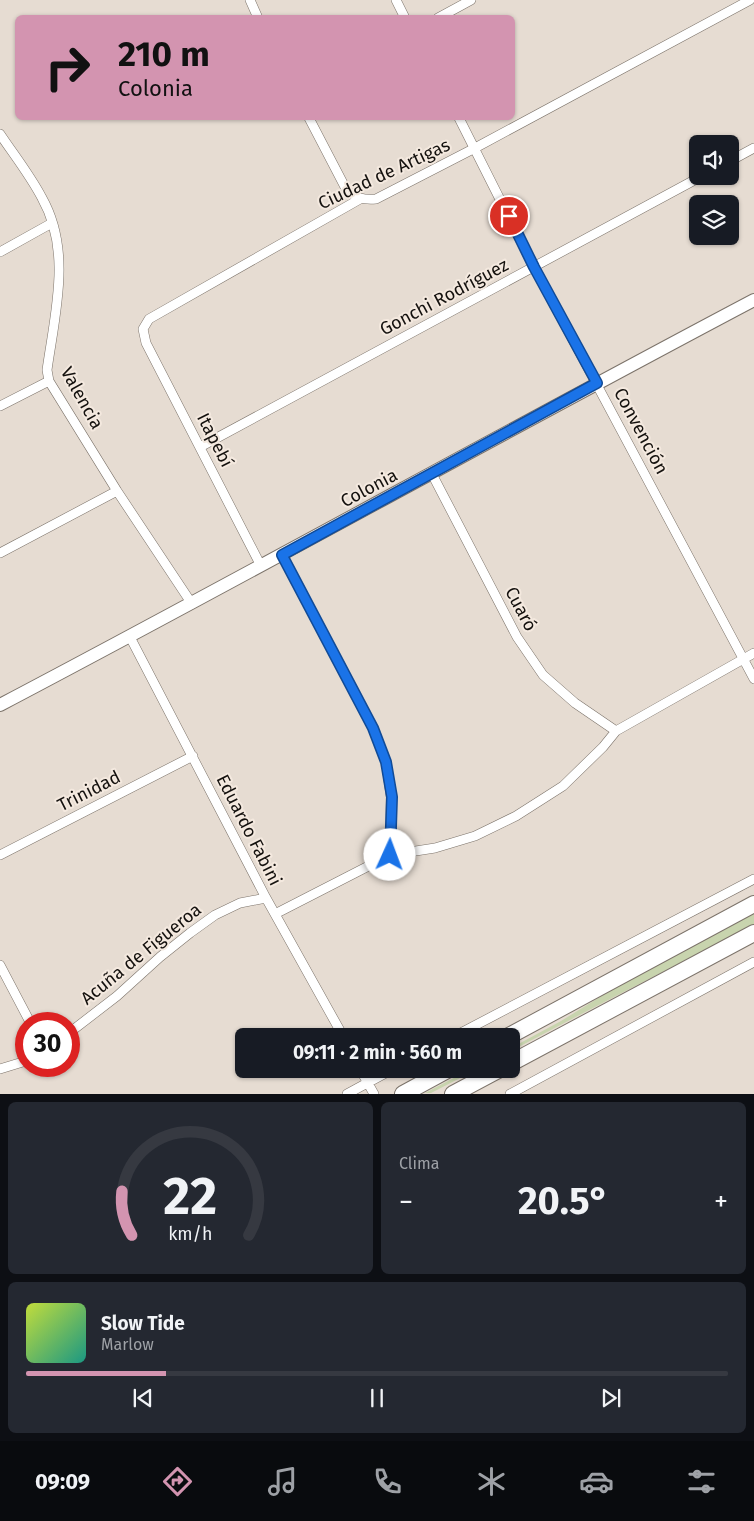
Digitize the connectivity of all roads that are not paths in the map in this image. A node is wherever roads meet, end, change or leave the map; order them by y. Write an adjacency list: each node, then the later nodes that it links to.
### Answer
1 (250, 0): 5 (street)
2 (396, 0): 6 (street)
3 (470, 0): 7 (street)
4 (750, 0): 11 (street, Ciudad de Artigas)
5 (257, 15)
6 (404, 15)
7 (443, 15)
8 (310, 120): 15 (street)
9 (460, 120): 11 (street, Convención)
10 (0, 134): 16 (street, Valencia)
11 (475, 148): 15 (street, Ciudad de Artigas); 18 (street, Convención)
12 (754, 148): 13 (street)
13 (739, 156)
14 (689, 183): 18 (street, Gonchi Rodríguez)
15 (360, 199): 20 (street, Ciudad de Artigas)
16 (52, 223): 17 (street); 21 (street, Valencia)
17 (0, 252)
18 (534, 267): 22 (street, Convención); 24 (street, Gonchi Rodríguez)
19 (754, 300): 22 (street, Colonia)
20 (143, 328): 24 (street, Itapebí)
21 (50, 381): 23 (street); 26 (street, Valencia)
22 (597, 383): 25 (street, Colonia); 33 (street, Convención)
23 (0, 406)
24 (200, 446): 29 (street, Itapebí)
25 (432, 474): 28 (street, Colonia); 36 (street, Cuaró)
26 (117, 491): 27 (street); 30 (street, Valencia)
27 (0, 553)
28 (282, 555): 29 (street, Colonia); 39 (street)
29 (261, 566): 30 (street, Colonia)
30 (192, 604): 31 (street, Colonia)
31 (130, 636): 35 (street, Colonia); 37 (street, Eduardo Fabini)
32 (754, 653): 33 (street)
33 (744, 659): 34 (street, Convención); 36 (street)
34 (754, 679)
35 (0, 705)
36 (616, 731): 39 (street)
37 (193, 756): 38 (street, Trinidad); 41 (street, Eduardo Fabini)
38 (0, 855)
39 (390, 855): 43 (street)
40 (754, 879): 50 (street)
41 (266, 898): 43 (street, Eduardo Fabini); 48 (street, Acuña de Figueroa)
42 (754, 904): 51 (highway)
43 (275, 914): 49 (street, Eduardo Fabini)
44 (754, 933): 52 (highway)
45 (754, 962): 64 (street)
46 (0, 965): 47 (street)
47 (25, 1012)
48 (80, 1025)
49 (338, 1028)
50 (470, 1028)
51 (520, 1030)
52 (520, 1058)
53 (15, 1064): 54 (street)
54 (0, 1069)
55 (366, 1078): 59 (street)
56 (376, 1078): 59 (street)
57 (433, 1078): 62 (highway)
58 (483, 1078): 63 (highway)
59 (368, 1082): 60 (street); 61 (street)
60 (347, 1094)
61 (374, 1094)
62 (404, 1094)
63 (453, 1094)
64 (510, 1094)

